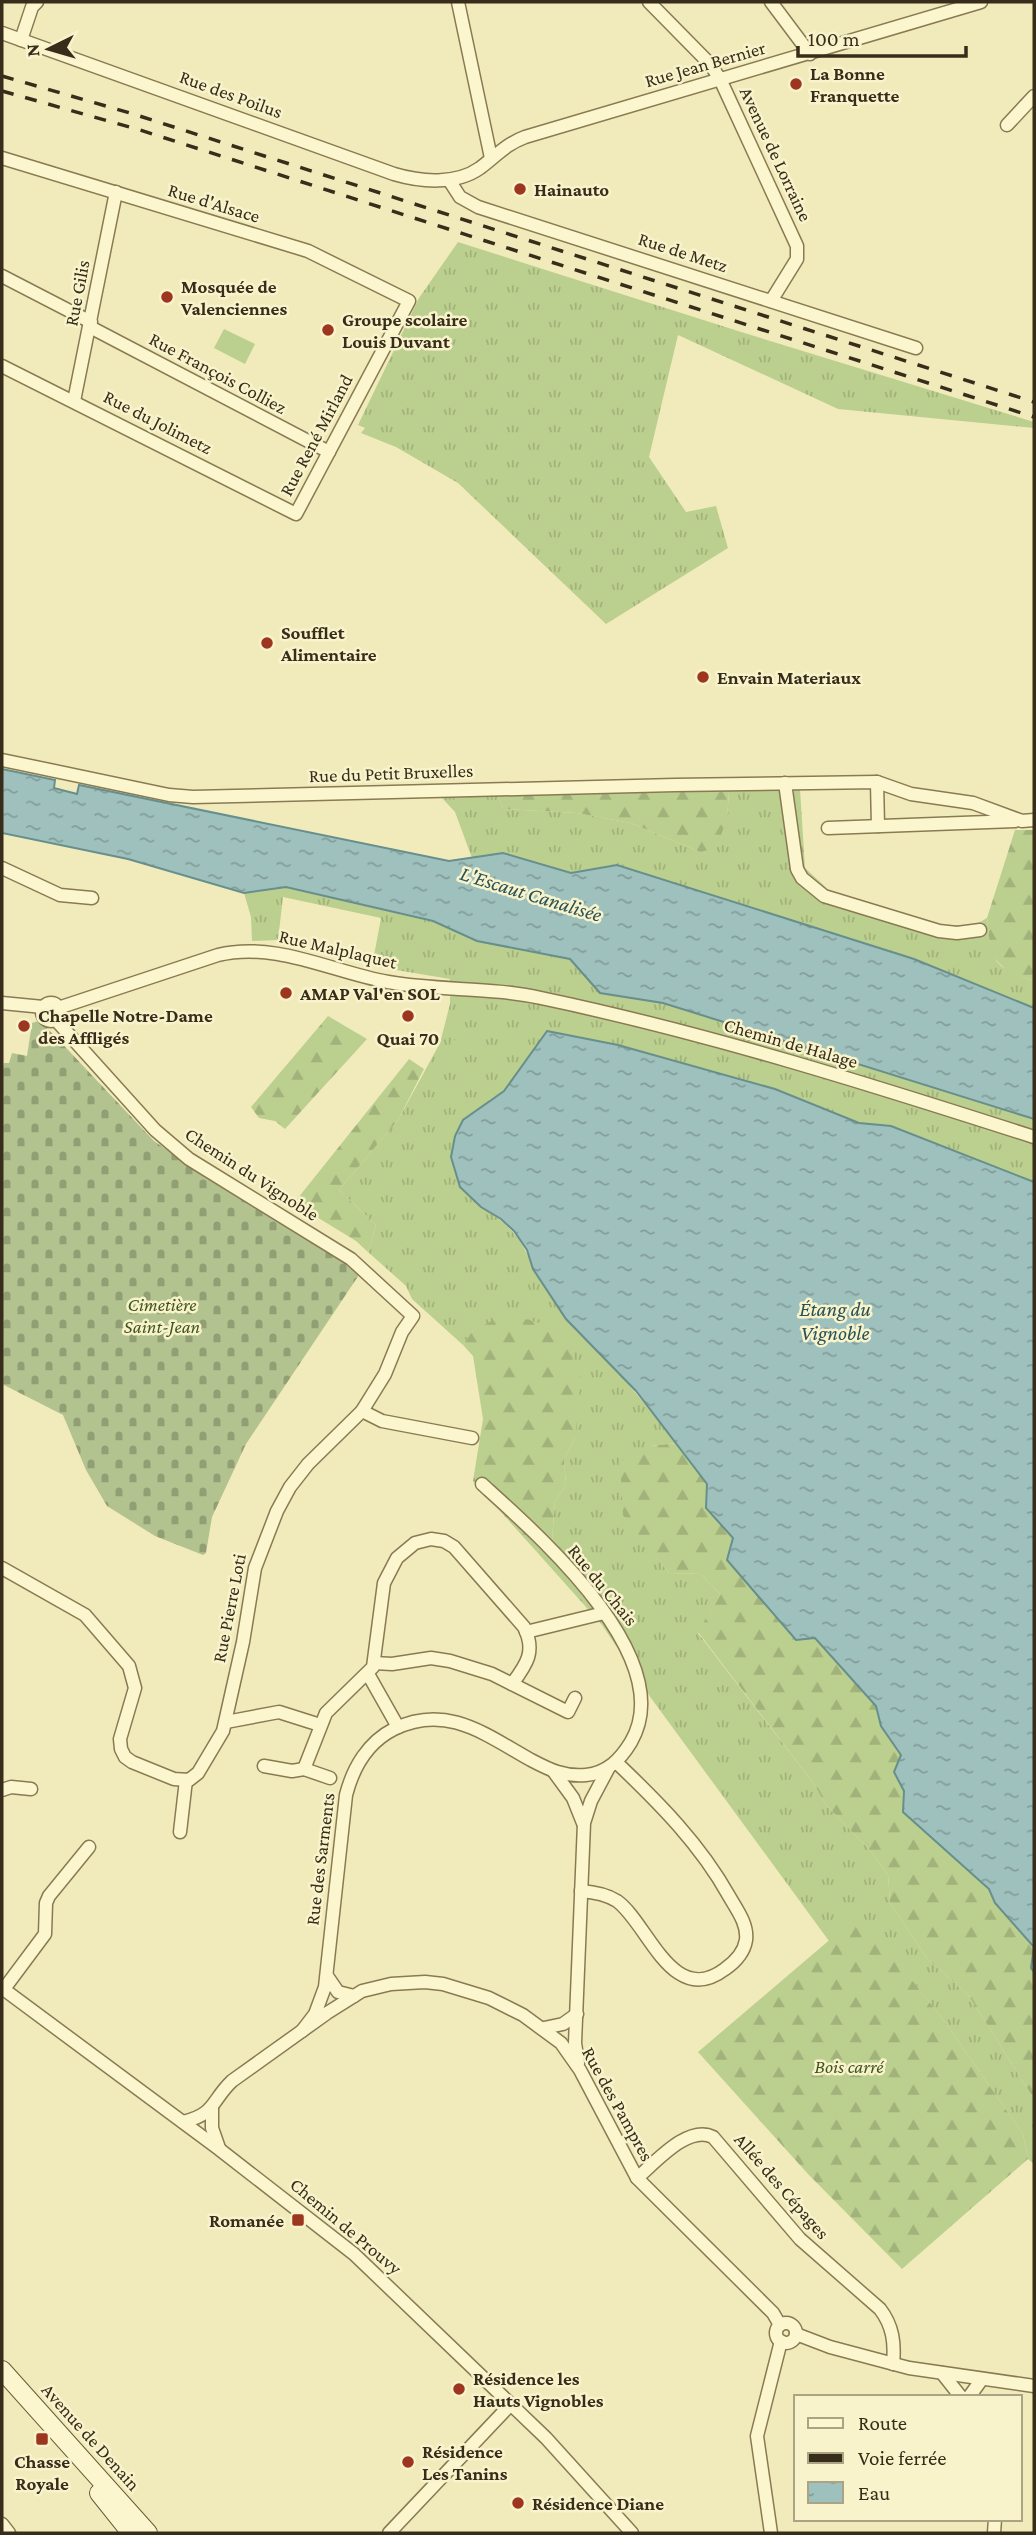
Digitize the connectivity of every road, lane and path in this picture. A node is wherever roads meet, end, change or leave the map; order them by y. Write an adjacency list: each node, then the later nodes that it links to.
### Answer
1 (37, 2): 7 (street)
2 (458, 2): 13 (street)
3 (649, 2): 9 (street, Avenue de Lorraine)
4 (771, 2): 8 (street)
5 (981, 2): 8 (street, Rue Jean Bernier)
6 (2, 33): 7 (street, Rue des Poilus)
7 (21, 40): 14 (street, Rue des Poilus)
8 (810, 54): 9 (street, Rue Jean Bernier)
9 (720, 79): 13 (street, Rue Jean Bernier); 18 (street, Avenue de Lorraine)
10 (1034, 96): 11 (street)
11 (1007, 125)
12 (2, 158): 15 (street, Rue d'Alsace)
13 (491, 158): 14 (street, Rue Jean Bernier)
14 (449, 180): 18 (street, Rue de Metz)
15 (116, 192): 17 (street, Rue d'Alsace); 19 (street, Rue Gilis)
16 (2, 276): 19 (street, Rue François Colliez)
17 (409, 301): 23 (street, Rue René Mirland)
18 (771, 301): 20 (street, Rue de Metz)
19 (90, 325): 22 (street, Rue Gilis); 23 (street, Rue François Colliez)
20 (916, 348)
21 (2, 366): 22 (street, Rue du Jolimetz)
22 (74, 401): 24 (street, Rue du Jolimetz)
23 (329, 452): 24 (street, Rue René Mirland)
24 (296, 514)
25 (2, 760): 27 (street, Rue du Petit Bruxelles)
26 (877, 782): 27 (street, Rue du Petit Bruxelles); 28 (street); 29 (street)
27 (785, 783): 33 (street)
28 (1028, 821): 29 (street)
29 (878, 826): 30 (street)
30 (828, 828)
31 (2, 868): 32 (street)
32 (92, 898)
33 (980, 930)
34 (533, 996): 36 (street, Rue Malplaquet); 37 (street, Chemin de Halage)
35 (2, 1003): 36 (street, Chemin du Vignoble)
36 (57, 1014): 38 (street, Chemin du Vignoble)
37 (1034, 1137)
38 (413, 1316): 39 (street, Rue Pierre Loti)
39 (362, 1411): 40 (street); 48 (street, Rue Pierre Loti)
40 (472, 1438)
41 (482, 1484): 43 (street, Rue du Chais)
42 (2, 1569): 56 (street)
43 (604, 1613): 44 (street); 52 (street, Rue du Chais)
44 (526, 1632): 45 (street); 46 (street)
45 (371, 1668): 46 (street); 49 (street); 50 (street)
46 (512, 1684): 47 (street)
47 (575, 1698)
48 (226, 1721): 49 (street); 56 (street, Rue Pierre Loti)
49 (320, 1726): 53 (street)
50 (398, 1727): 54 (street, Rue des Sarments); 63 (street, Rue des Sarments)
51 (264, 1766): 53 (street)
52 (612, 1766): 54 (street); 59 (street, Rue du Chais); 62 (street)
53 (304, 1769): 55 (street)
54 (554, 1772): 59 (street, Rue du Chais)
55 (330, 1778)
56 (186, 1780): 60 (street)
57 (31, 1789): 58 (street)
58 (2, 1790)
59 (584, 1823): 62 (street, Rue du Chais)
60 (180, 1832)
61 (89, 1847): 64 (street)
62 (581, 1891): 66 (street, Rue du Chais)
63 (327, 1976): 65 (street); 68 (street, Rue des Sarments)
64 (3, 1989): 71 (street, Chemin de Prouvy)
65 (354, 1996): 67 (street, Rue des Pampres); 68 (street, Rue des Pampres)
66 (577, 2014): 67 (street); 69 (street, Rue du Chais)
67 (544, 2028): 69 (street, Rue des Pampres)
68 (302, 2031): 70 (street, Rue des Pampres)
69 (580, 2070): 73 (street, Rue des Pampres)
70 (212, 2108): 71 (street, Rue des Pampres); 72 (street)
71 (183, 2122): 72 (street, Chemin de Prouvy)
72 (219, 2149): 85 (street, Chemin de Prouvy)
73 (637, 2178): 74 (street, Rue des Pampres); 77 (street, Allée des Cépages)
74 (780, 2325): 75 (street); 76 (street)
75 (796, 2334): 76 (street); 77 (street)
76 (781, 2342): 91 (street)
77 (893, 2364): 79 (street)
78 (2, 2370): 88 (main road, Avenue de Denain)
79 (942, 2373): 80 (street); 83 (street)
80 (982, 2379): 82 (street); 84 (street)
81 (2, 2382): 88 (main road, Avenue de Denain)
82 (1034, 2386)
83 (959, 2395)
84 (970, 2395)
85 (511, 2404): 89 (street); 90 (street, Chemin de Prouvy)
86 (2, 2524): 87 (street)
87 (9, 2533)
88 (143, 2533)
89 (389, 2533)
90 (632, 2533)
91 (771, 2533)

